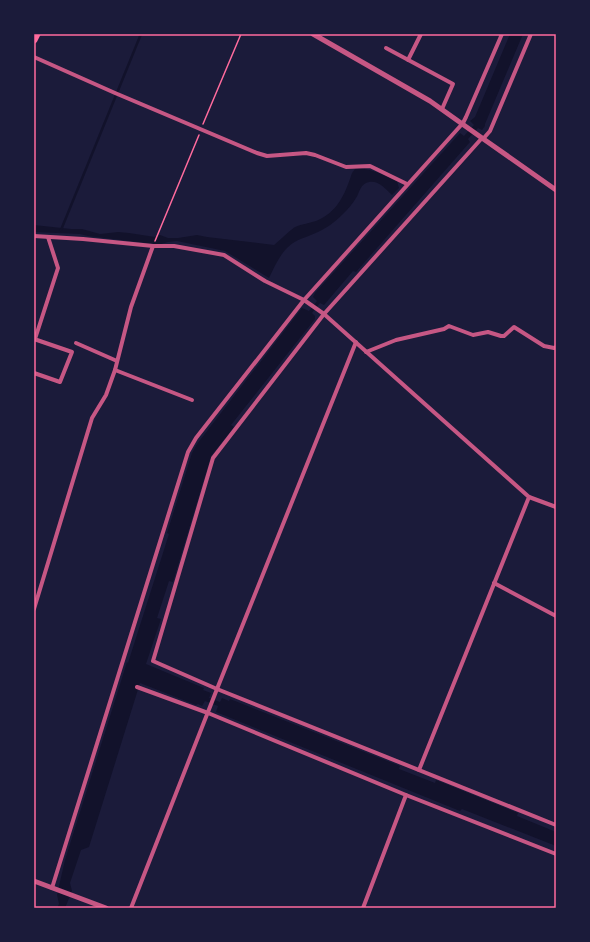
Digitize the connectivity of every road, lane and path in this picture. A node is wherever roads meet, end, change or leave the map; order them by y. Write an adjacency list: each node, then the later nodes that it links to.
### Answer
1 (37, 34): 7 (highway)
2 (241, 34): 13 (path)
3 (313, 34): 11 (street)
4 (421, 34): 10 (street)
5 (502, 34): 12 (street)
6 (531, 34): 14 (street)
7 (34, 40)
8 (386, 48): 10 (street)
9 (34, 57): 13 (street)
10 (408, 60): 11 (street)
11 (442, 109): 12 (street)
12 (463, 125): 14 (street); 15 (street)
13 (201, 129): 15 (street); 19 (path)
14 (482, 139): 16 (street); 21 (street)
15 (407, 184): 20 (street)
16 (556, 190)
17 (34, 236): 18 (street)
18 (48, 237): 19 (street); 22 (street)
19 (153, 246): 20 (street); 27 (street)
20 (304, 300): 21 (street); 44 (street)
21 (324, 314): 23 (street); 37 (street)
22 (34, 339): 29 (street)
23 (356, 342): 26 (street); 37 (street)
24 (76, 343): 27 (street)
25 (556, 347): 26 (street)
26 (366, 352): 31 (street)
27 (117, 361): 28 (street)
28 (115, 370): 30 (street); 34 (street)
29 (34, 373)
30 (192, 400)
31 (528, 497): 32 (street); 33 (street)
32 (556, 507)
33 (494, 583): 35 (street); 39 (street)
34 (34, 609)
35 (556, 616)
36 (137, 687): 38 (street)
37 (217, 689): 38 (street); 39 (street)
38 (208, 713): 40 (street); 46 (street)
39 (419, 770): 41 (street)
40 (406, 796): 42 (street); 47 (street)
41 (556, 825)
42 (556, 854)
43 (34, 881): 44 (street)
44 (52, 888): 45 (street)
45 (106, 908)
46 (131, 908)
47 (363, 908)

